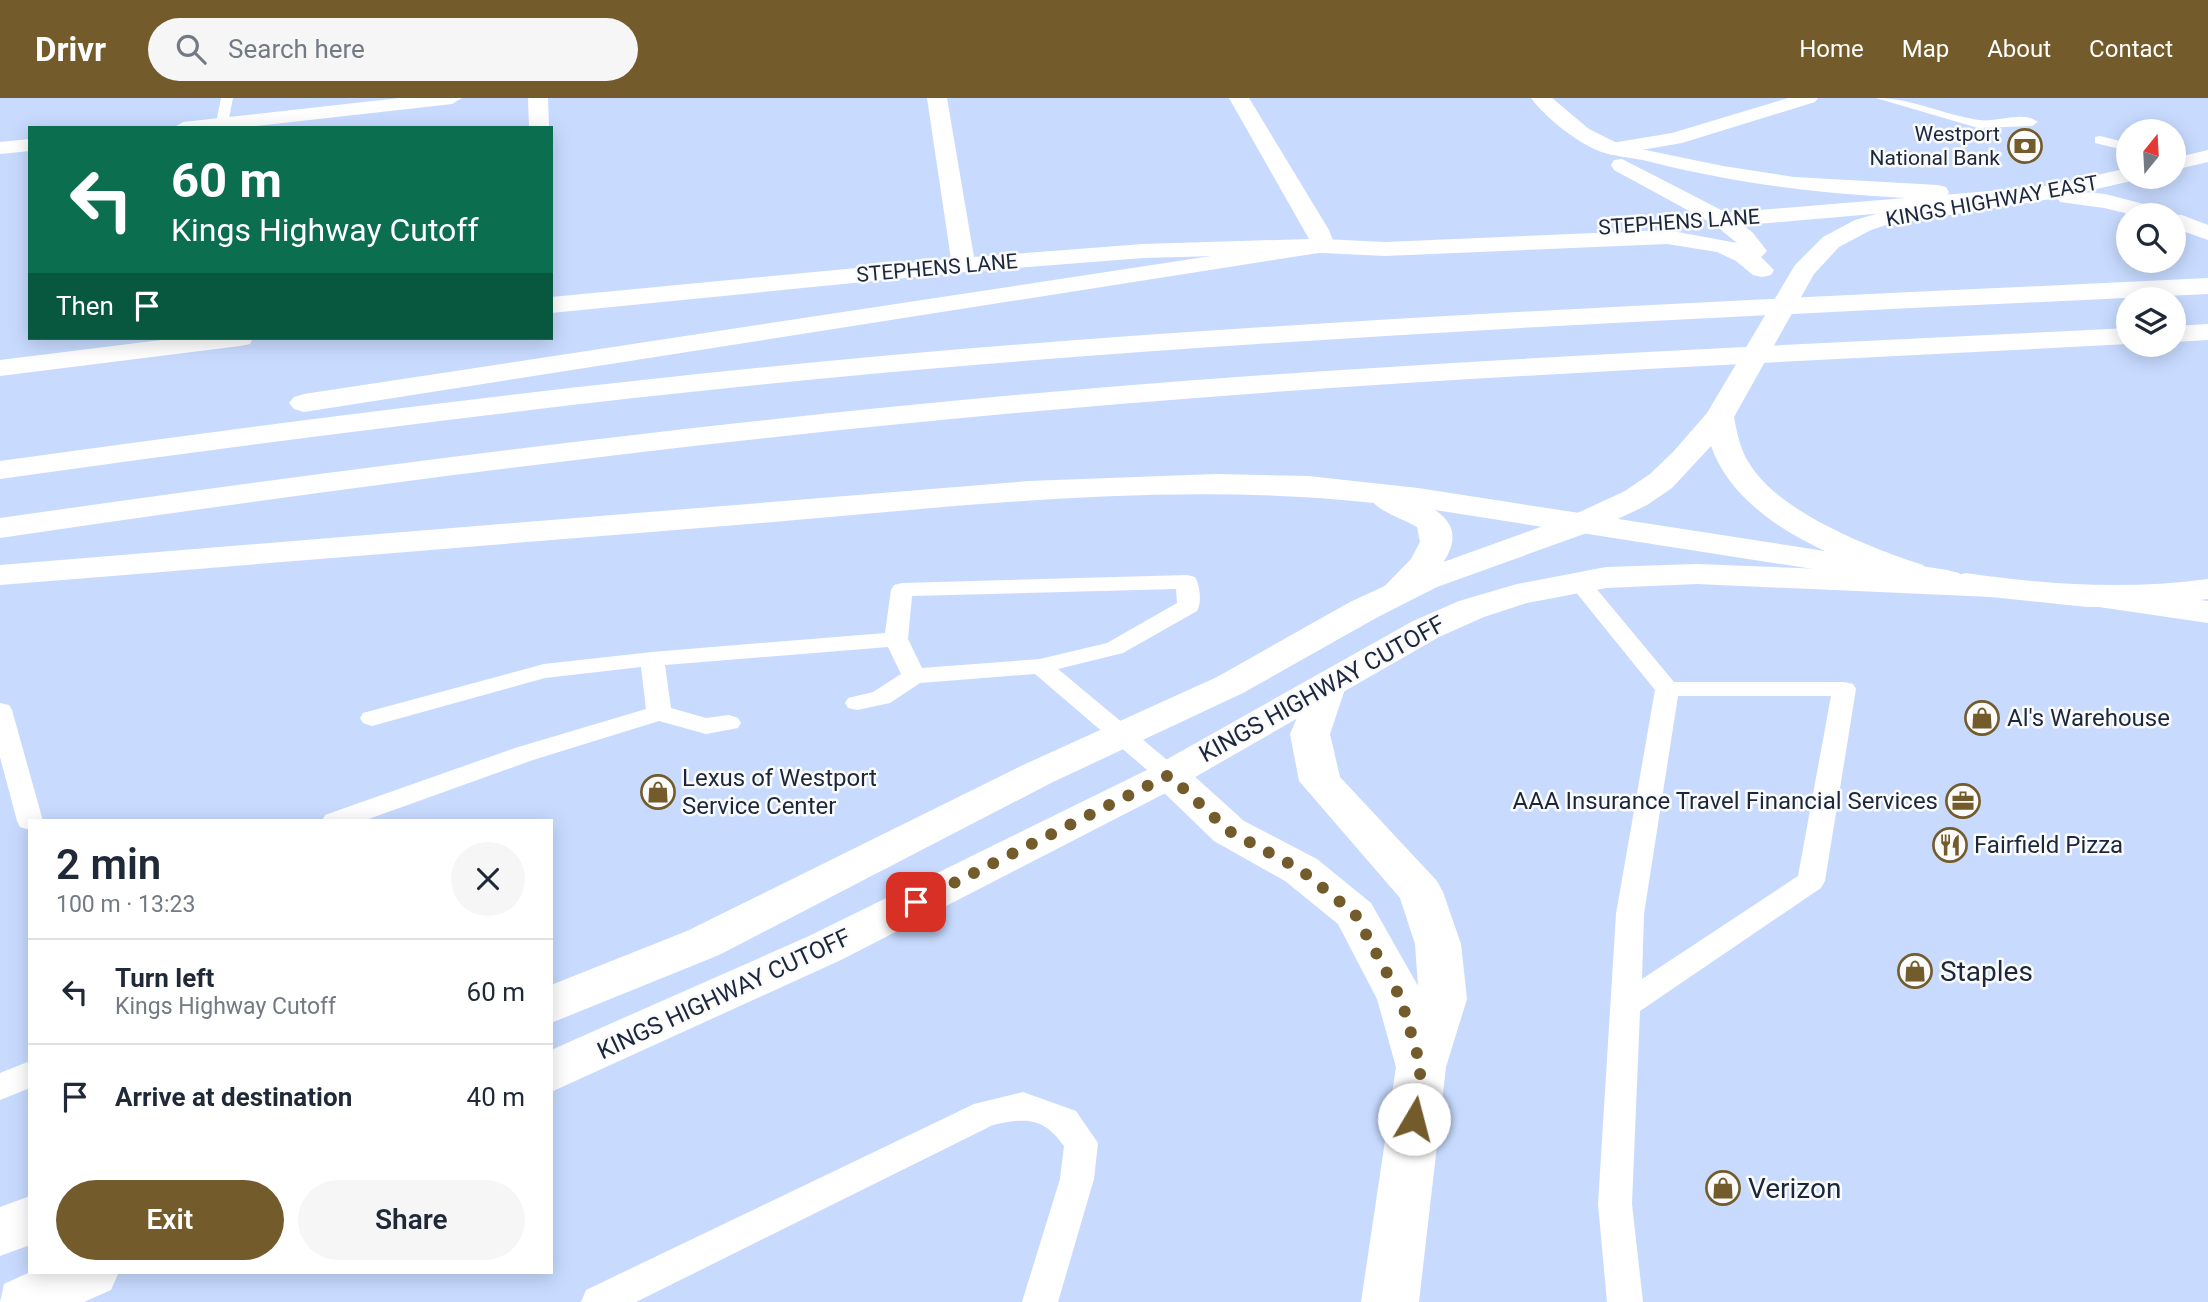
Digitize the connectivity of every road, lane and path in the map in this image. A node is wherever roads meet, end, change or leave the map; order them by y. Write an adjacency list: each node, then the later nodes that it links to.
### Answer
1 (227, 98): 10 (lane)
2 (452, 98): 10 (main road)
3 (538, 98): 12 (main road)
4 (937, 98): 29 (main road)
5 (1239, 98): 28 (main road)
6 (1541, 98): 17 (main road)
7 (1808, 98): 17 (main road)
8 (1882, 98): 9 (lane)
9 (2032, 122)
10 (222, 123): 11 (main road)
11 (200, 126)
12 (539, 126)
13 (2100, 140): 14 (lane)
14 (2116, 144)
15 (28, 145): 16 (main road)
16 (0, 148)
17 (1612, 149): 20 (main road); 22 (main road)
18 (2208, 156): 19 (main road)
19 (2186, 160)
20 (1627, 170): 24 (main road); 25 (main road)
21 (2116, 178): 22 (main road, KINGS HIGHWAY EAST)
22 (2035, 195): 23 (main road); 25 (main road, STEPHENS LANE); 36 (main road, KINGS HIGHWAY EAST)
23 (2116, 204)
24 (1651, 216): 25 (main road, STEPHENS LANE); 28 (main road, STEPHENS LANE)
25 (1723, 220): 30 (main road)
26 (2186, 225): 27 (main road)
27 (2208, 233)
28 (1323, 246): 29 (main road, STEPHENS LANE); 30 (main road, STEPHENS LANE); 40 (main road)
29 (965, 265): 32 (main road, STEPHENS LANE)
30 (1762, 270): 36 (main road)
31 (2208, 286): 41 (main road)
32 (553, 305)
33 (2208, 332): 34 (main road)
34 (2186, 333)
35 (2116, 337): 44 (main road)
36 (1764, 339): 39 (main road, KINGS HIGHWAY EAST)
37 (224, 340): 38 (main road)
38 (0, 368)
39 (1719, 417): 43 (main road, KINGS HIGHWAY CUTOFF); 47 (main road)
40 (0, 453)
41 (0, 470)
42 (1343, 488): 43 (main road); 45 (main road); 50 (main road)
43 (1583, 523): 47 (main road); 50 (main road, KINGS HIGHWAY CUTOFF)
44 (0, 528)
45 (0, 575)
46 (1577, 580): 48 (main road, KINGS HIGHWAY CUTOFF); 57 (main road, KINGS HIGHWAY CUTOFF); 58 (lane)
47 (1947, 580): 48 (main road)
48 (1991, 587): 51 (main road)
49 (2208, 589): 51 (main road)
50 (1394, 595): 64 (main road, KINGS HIGHWAY CUTOFF)
51 (2074, 595): 52 (main road)
52 (2208, 612)
53 (896, 639): 54 (lane); 55 (lane); 56 (lane)
54 (652, 659): 61 (lane); 62 (lane)
55 (1040, 666): 56 (lane); 64 (lane)
56 (914, 676): 59 (lane)
57 (1327, 686): 65 (main road, KINGS HIGHWAY CUTOFF); 70 (main road)
58 (1667, 689): 69 (lane); 69 (lane)
59 (857, 703)
60 (0, 710): 66 (lane)
61 (659, 713): 63 (lane); 67 (lane)
62 (372, 718)
63 (729, 723)
64 (1122, 735): 65 (lane); 68 (main road, KINGS HIGHWAY CUTOFF)
65 (1169, 775): 70 (main road); 71 (main road, KINGS HIGHWAY CUTOFF)
66 (29, 819)
67 (341, 819)
68 (553, 1004)
69 (1626, 1005): 81 (lane)
70 (1421, 1067): 80 (main road)
71 (553, 1071)
72 (28, 1075): 73 (lane)
73 (0, 1087)
74 (28, 1221): 75 (main road)
75 (0, 1232)
76 (87, 1274): 77 (main road)
77 (24, 1302)
78 (599, 1302): 79 (lane)
79 (1040, 1302)
80 (1390, 1302)
81 (1625, 1302)

